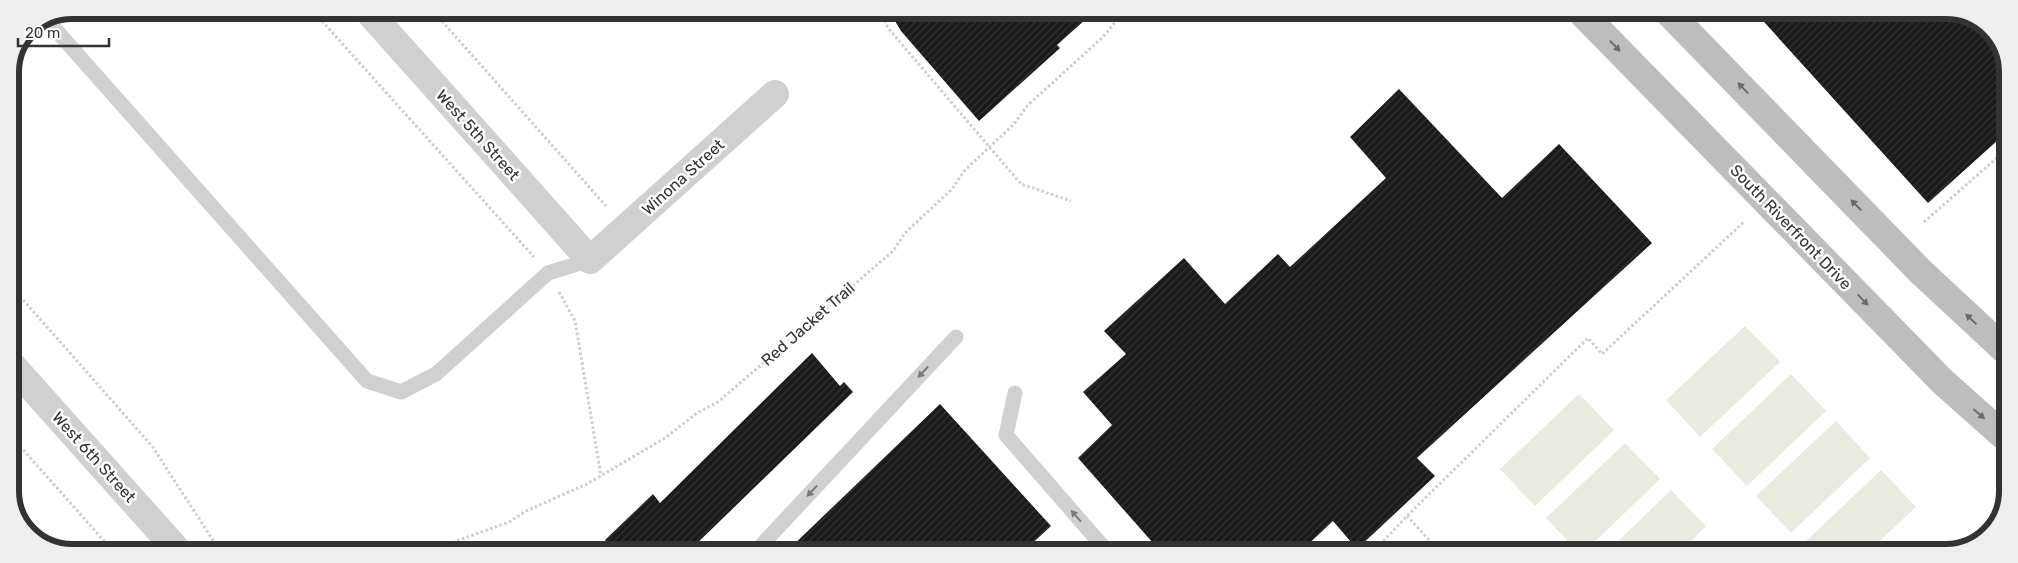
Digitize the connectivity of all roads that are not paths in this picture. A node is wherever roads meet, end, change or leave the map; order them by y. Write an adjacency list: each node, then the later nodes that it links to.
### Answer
1 (375, 19): 6 (street, West 5th Street)
2 (1588, 19): 11 (main road, South Riverfront Drive, one-way to 11)
3 (1675, 19): 8 (main road, one-way to 3)
4 (50, 23): 6 (lane)
5 (775, 94): 6 (street, Winona Street)
6 (590, 260)
7 (956, 337): 13 (lane, one-way to 13)
8 (1999, 345)
9 (19, 373): 12 (street, West 6th Street)
10 (1015, 393): 14 (lane, one-way to 10)
11 (1999, 432)
12 (172, 544)
13 (763, 544)
14 (1101, 544)

